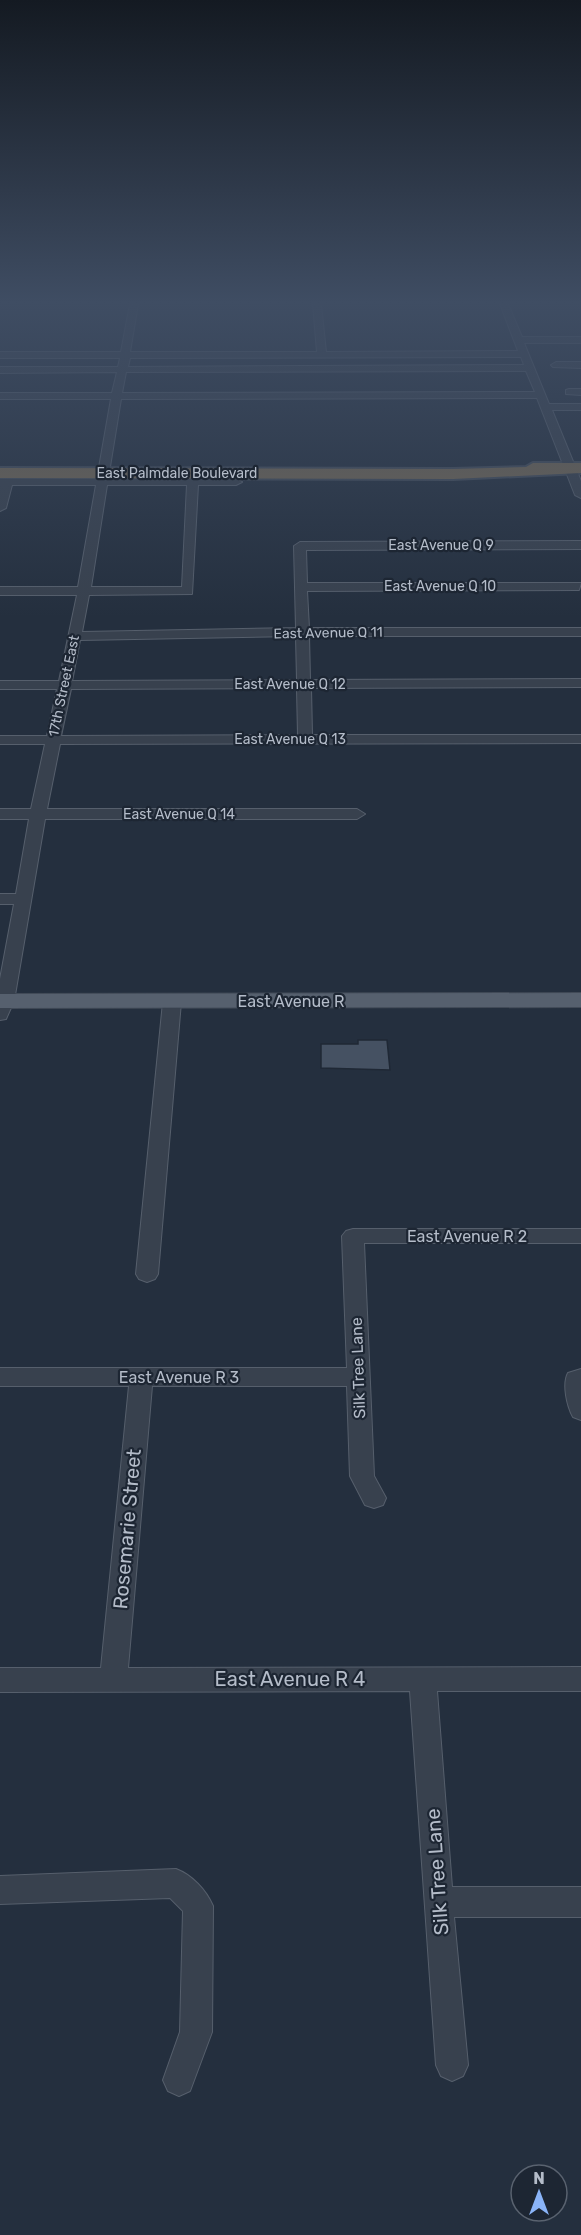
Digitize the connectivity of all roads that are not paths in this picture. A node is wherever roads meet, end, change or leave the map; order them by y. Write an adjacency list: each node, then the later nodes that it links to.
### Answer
1 (114, 408): 8 (street, 17th Street East)
2 (546, 408): 3 (street)
3 (576, 468): 4 (highway, East Palmdale Boulevard); 12 (street)
4 (553, 469): 5 (highway, East Palmdale Boulevard); 7 (highway, East Palmdale Boulevard)
5 (451, 470): 6 (highway, East Palmdale Boulevard); 7 (highway)
6 (354, 472): 7 (highway, East Palmdale Boulevard); 8 (highway, East Palmdale Boulevard)
7 (392, 474)
8 (102, 478): 9 (highway, East Palmdale Boulevard); 10 (street, East Palmdale Boulevard); 18 (street, 17th Street East)
9 (2, 479): 13 (street)
10 (193, 482): 11 (street, East Palmdale Boulevard); 18 (street)
11 (236, 482)
12 (581, 495)
13 (0, 508)
14 (581, 545): 16 (street, East Avenue Q 9)
15 (579, 586): 16 (street, East Avenue Q 10)
16 (301, 587): 19 (street)
17 (0, 591): 18 (street)
18 (84, 591): 21 (street, 17th Street East)
19 (302, 632): 20 (street, East Avenue Q 11); 21 (street, East Avenue Q 11); 23 (street)
20 (581, 632)
21 (75, 636): 25 (street, 17th Street East)
22 (581, 682): 23 (street, East Avenue Q 12)
23 (303, 683): 25 (street, East Avenue Q 12); 29 (street)
24 (0, 685): 25 (street, East Avenue Q 12)
25 (64, 685): 26 (street, 17th Street East)
26 (53, 739): 28 (street, East Avenue Q 13); 29 (street, East Avenue Q 13); 31 (street, 17th Street East)
27 (581, 739): 29 (street, East Avenue Q 13)
28 (0, 740)
29 (305, 740)
30 (0, 814): 31 (street, East Avenue Q 14)
31 (38, 814): 32 (street, East Avenue Q 14); 34 (street, 17th Street East)
32 (357, 814)
33 (0, 899): 34 (street)
34 (23, 899): 37 (street, 17th Street East)
35 (581, 1000): 36 (main road, East Avenue R)
36 (172, 1002): 37 (main road, East Avenue R); 40 (street)
37 (2, 1006)
38 (352, 1236): 39 (street, East Avenue R 2); 42 (street, Silk Tree Lane)
39 (581, 1236)
40 (147, 1274)
41 (0, 1377): 43 (street, East Avenue R 3)
42 (358, 1377): 43 (street, East Avenue R 3); 46 (street, Silk Tree Lane)
43 (141, 1378): 50 (street, Rosemarie Street)
44 (578, 1378): 45 (street)
45 (581, 1411)
46 (374, 1498)
47 (423, 1679): 48 (street, East Avenue R 4); 50 (street, East Avenue R 4); 52 (street, Silk Tree Lane)
48 (581, 1679)
49 (0, 1680): 50 (street, East Avenue R 4)
50 (113, 1680)
51 (0, 1890): 55 (street)
52 (438, 1902): 53 (street); 54 (street, Silk Tree Lane)
53 (581, 1902)
54 (452, 2065)
55 (179, 2080)

